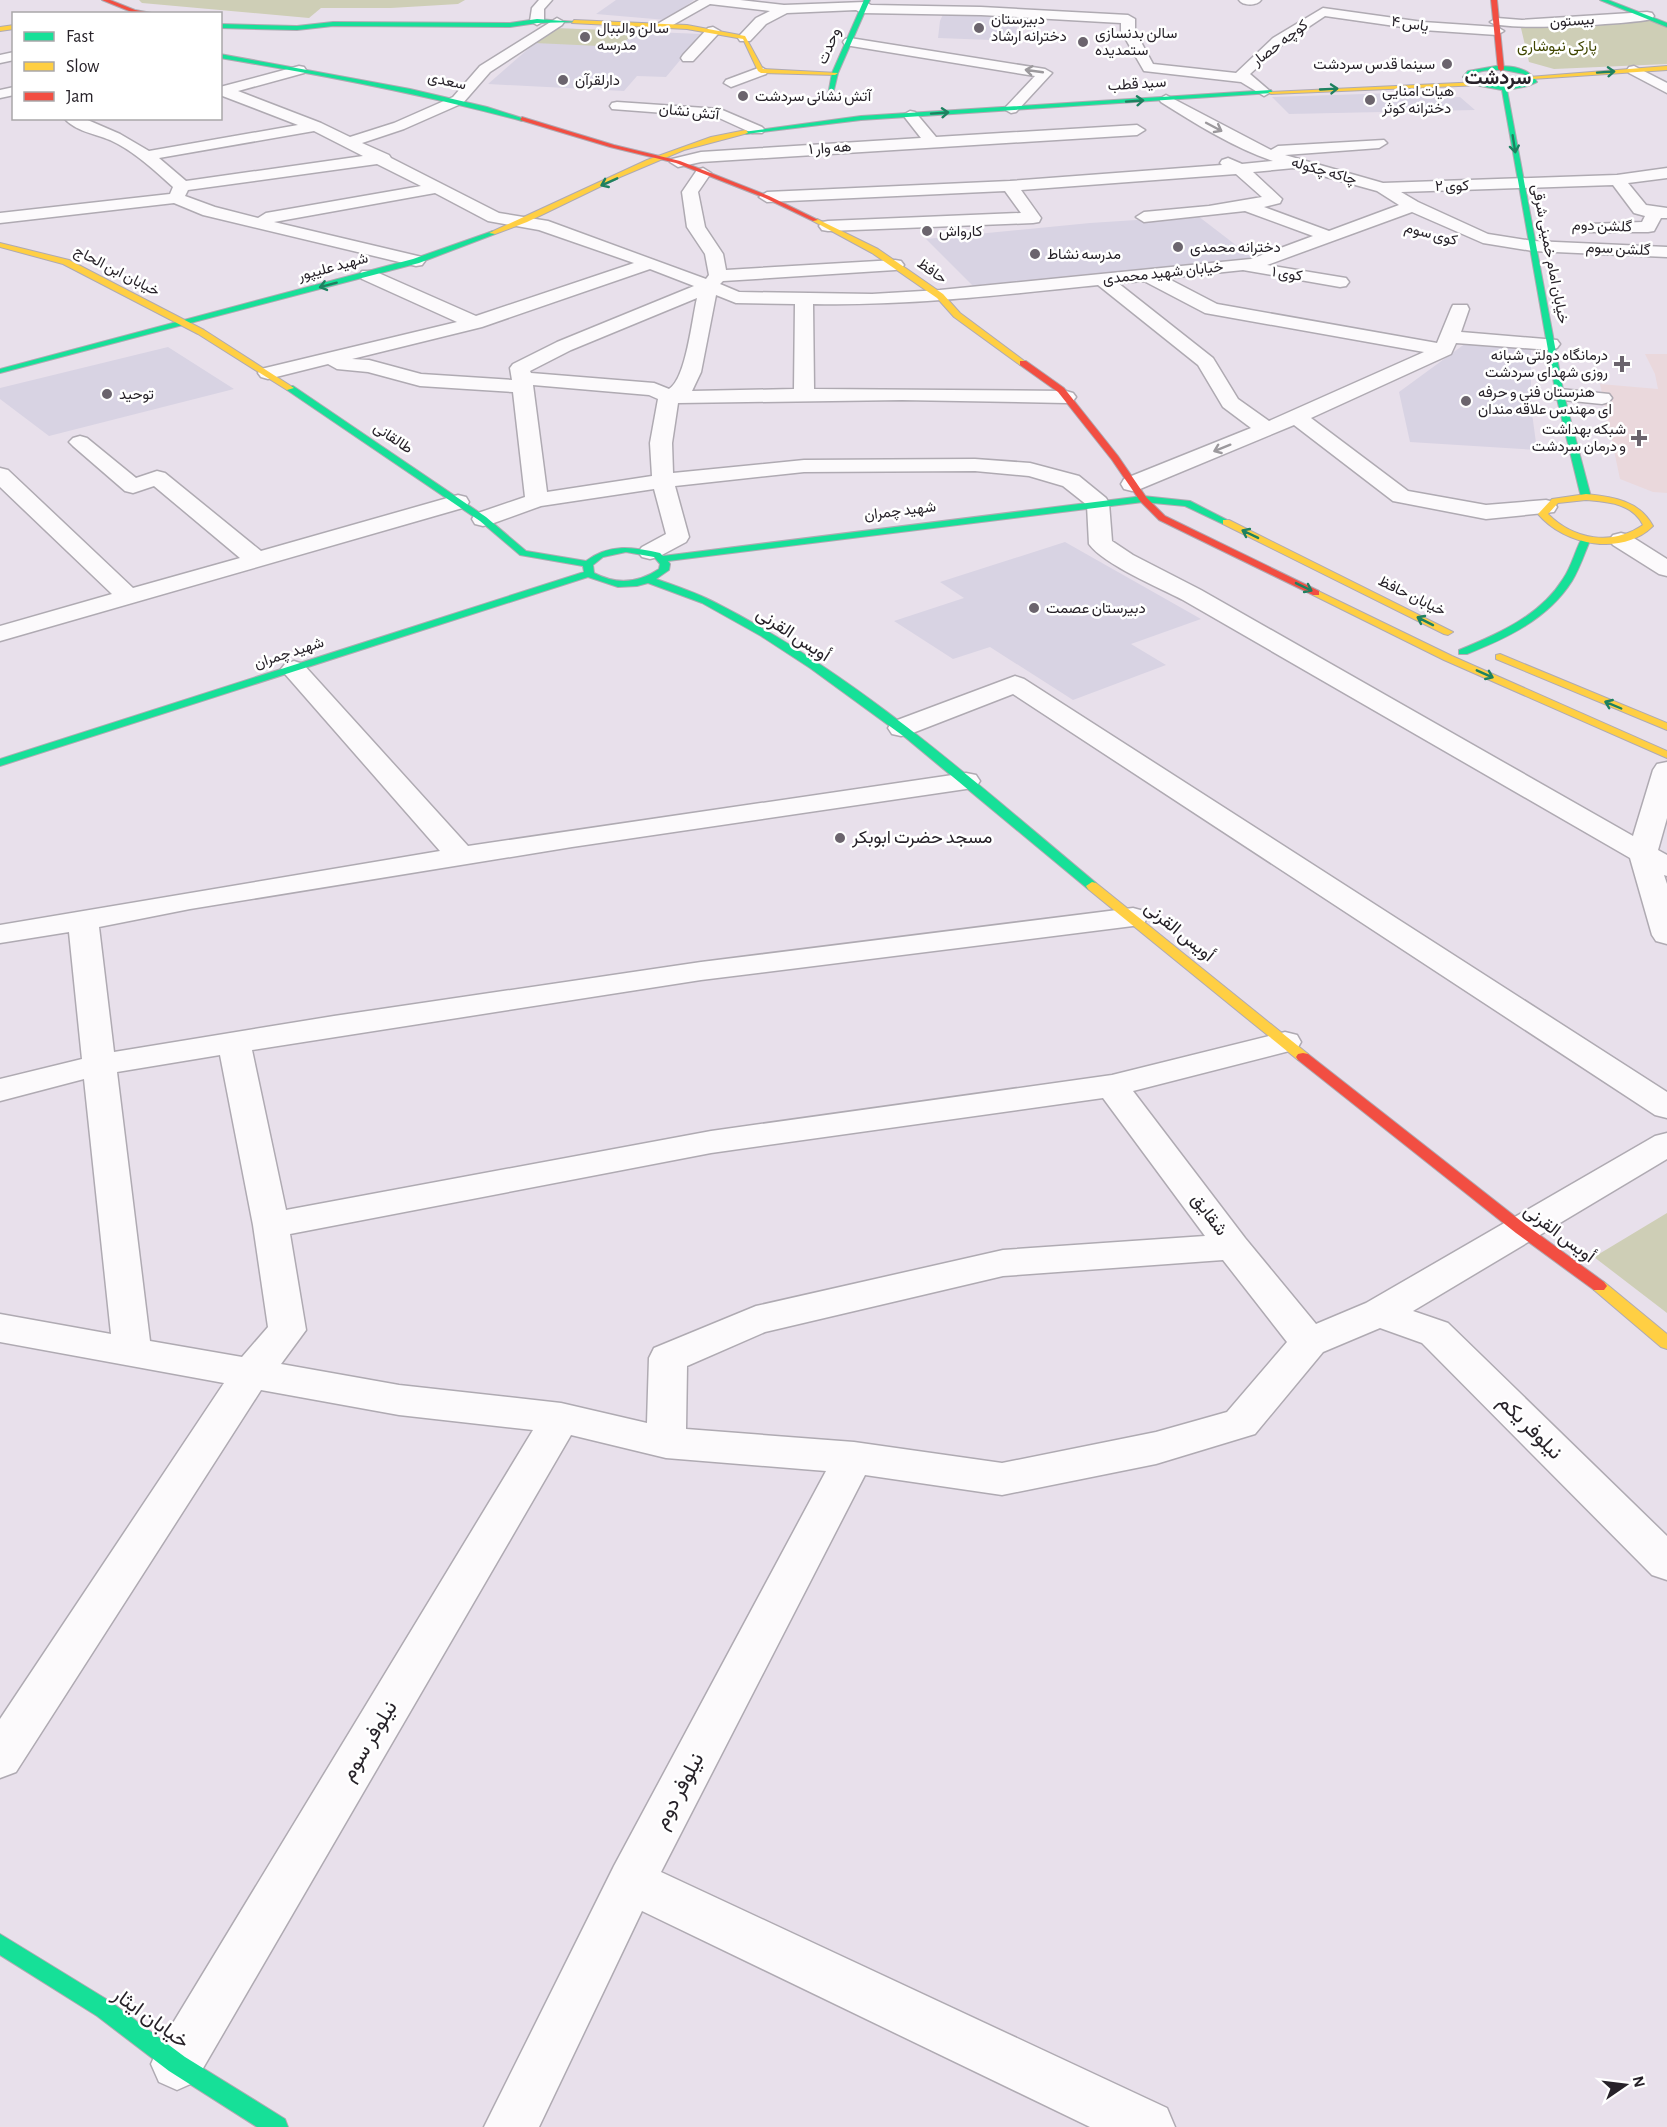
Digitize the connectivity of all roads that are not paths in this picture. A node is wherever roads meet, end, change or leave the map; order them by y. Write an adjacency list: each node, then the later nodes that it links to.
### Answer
1 (105, 0): 12 (main road)
2 (546, 0): 14 (street)
3 (708, 0): 10 (street); 20 (street)
4 (1245, 0): 5 (street)
5 (1255, 0)
6 (1494, 0): 19 (main road)
7 (1607, 1): 11 (main road)
8 (865, 5): 10 (street); 23 (main road, وحدت); 34 (street)
9 (1322, 6): 19 (street, یاس ۴); 34 (street, کوچه حصار)
10 (784, 9): 22 (street)
11 (1647, 9): 17 (main road); 19 (street, بیستون)
12 (141, 12)
13 (222, 19): 16 (main road)
14 (537, 21): 15 (main road); 16 (main road)
15 (557, 22): 20 (main road); 42 (street)
16 (333, 24): 18 (main road)
17 (1667, 25)
18 (222, 26)
19 (1497, 26): 26 (main road)
20 (659, 27): 21 (main road)
21 (713, 31): 22 (main road); 25 (street)
22 (745, 38): 29 (main road)
23 (850, 42): 31 (main road, وحدت); 45 (street, one-way to 23)
24 (222, 56): 28 (main road, سعدی)
25 (688, 58)
26 (1501, 62): 32 (main road); 33 (main road); 36 (main road)
27 (1667, 68): 30 (main road)
28 (299, 70): 39 (street); 42 (main road, سعدی)
29 (761, 71): 31 (main road); 35 (street)
30 (1637, 71): 32 (main road, one-way to 30); 38 (street)
31 (835, 73): 44 (main road, وحدت)
32 (1548, 75): 33 (main road)
33 (1532, 77): 37 (main road, سید قطب)
34 (1245, 78): 40 (street)
35 (731, 83)
36 (1480, 84): 37 (main road, سید قطب); 40 (main road, سید قطب, one-way to 36)
37 (1504, 87): 66 (main road, خیابان امام خمینی شرقی, one-way to 66)
38 (1667, 89)
39 (222, 91): 50 (street, خیابان شهید محمدی)
40 (1264, 92): 41 (main road, سید قطب)
41 (1166, 99): 45 (main road, سید قطب, one-way to 41); 56 (street, چاکه چکوله, one-way to 56)
42 (458, 100): 53 (street); 58 (main road, سعدی)
43 (617, 106): 51 (street, آتش نشان)
44 (827, 107): 46 (main road); 49 (main road)
45 (1011, 108): 47 (main road, سید قطب, one-way to 45)
46 (861, 118): 47 (main road, سید قطب); 49 (main road, سید قطب)
47 (913, 118): 54 (street)
48 (76, 120): 57 (street)
49 (789, 125): 51 (main road, شهید علیپور)
50 (316, 126): 53 (street, خیابان شهید محمدی); 57 (street)
51 (757, 130): 58 (main road, شهید علیپور)
52 (1137, 130): 54 (street, هه وار ۱)
53 (350, 142): 59 (street, خیابان شهید محمدی)
54 (932, 142): 62 (street, هه وار ۱)
55 (1379, 143): 56 (street)
56 (1264, 153): 61 (street, چاکه چکوله); 63 (street)
57 (147, 156): 70 (street)
58 (662, 157): 60 (main road); 79 (main road, شهید علیپور, one-way to 79)
59 (383, 158): 68 (street, خیابان شهید محمدی); 70 (street)
60 (678, 162): 62 (street, هه وار ۱)
61 (1296, 164): 63 (street); 69 (street, چاکه چکوله)
62 (702, 165): 71 (main road, حافظ); 98 (street)
63 (1240, 169): 67 (street); 73 (street)
64 (1667, 173): 65 (street, کوی ۲)
65 (1617, 180): 66 (street, کوی ۲); 74 (street)
66 (1520, 185): 69 (street, کوی ۲); 80 (main road, خیابان امام خمینی شرقی)
67 (1010, 186): 71 (street); 82 (street)
68 (438, 188): 78 (street); 79 (street, خیابان شهید محمدی)
69 (1383, 188): 72 (street, چاکه چکوله)
70 (179, 192): 75 (street); 78 (street)
71 (767, 197): 82 (main road, حافظ)
72 (1412, 206): 77 (street, خیابان شهید محمدی); 87 (street, چاکه چکوله)
73 (1247, 207): 76 (street); 85 (street)
74 (1661, 213): 84 (street, گلشن دوم)
75 (0, 218)
76 (1144, 218)
77 (1379, 220): 83 (street, کوی سوم); 85 (street, خیابان شهید محمدی)
78 (253, 221): 91 (street)
79 (522, 222): 91 (main road, شهید علیپور); 92 (street, خیابان شهید محمدی)
80 (1529, 224): 81 (street, گلشن دوم); 89 (main road, خیابان امام خمینی شرقی)
81 (1552, 224)
82 (828, 226): 93 (main road, حافظ)
83 (1401, 226)
84 (1575, 226)
85 (1330, 237): 94 (street, خیابان شهید محمدی)
86 (1447, 238): 87 (street, کوی سوم)
87 (1483, 238): 89 (street, گلشن سوم)
88 (0, 245): 103 (main road, خیابان ابن الحاج)
89 (1533, 246): 90 (street, گلشن سوم); 106 (main road, خیابان امام خمینی شرقی)
90 (1667, 252)
91 (416, 261): 95 (main road, شهید علیپور)
92 (651, 263): 98 (street, خیابان شهید محمدی); 104 (street)
93 (895, 265): 98 (street); 100 (main road, حافظ)
94 (1234, 266): 96 (street, خیابان شهید محمدی); 99 (street, کوی ۱)
95 (368, 275): 103 (main road, شهید علیپور, one-way to 103); 104 (street)
96 (1147, 275): 97 (street, خیابان شهید محمدی); 105 (street)
97 (1102, 280): 100 (street, خیابان شهید محمدی); 117 (street)
98 (713, 282): 101 (street, خیابان شهید محمدی); 110 (street); 113 (street)
99 (1340, 282)
100 (940, 296): 101 (street, خیابان شهید محمدی); 114 (main road, حافظ)
101 (804, 299): 112 (street)
102 (1460, 309): 105 (street)
103 (182, 323): 108 (main road, شهید علیپور); 109 (main road, طالقانی)
104 (476, 323): 107 (street)
105 (1447, 343): 106 (street); 116 (street)
106 (1550, 344): 111 (main road, خیابان امام خمینی شرقی)
107 (317, 362): 109 (street); 110 (street)
108 (0, 371)
109 (268, 373): 125 (main road, طالقانی)
110 (523, 383): 113 (street); 123 (street)
111 (1560, 395): 115 (street); 122 (main road, خیابان امام خمینی شرقی)
112 (804, 396): 113 (street); 114 (street)
113 (669, 397): 120 (street)
114 (1066, 397): 121 (main road, حافظ)
115 (1602, 398)
116 (1294, 416): 117 (street); 124 (street)
117 (1268, 430): 121 (street, one-way to 121)
118 (80, 442): 132 (street)
119 (0, 475): 136 (street)
120 (663, 481): 123 (street); 126 (street); 131 (street)
121 (1137, 491): 126 (main road, شهید چمران); 138 (main road, خیابان حافظ, one-way to 121); 139 (main road, حافظ, one-way to 139)
122 (1586, 497): 127 (main road); 130 (main road)
123 (537, 500): 128 (street)
124 (1425, 501): 127 (street); 129 (street)
125 (458, 502): 128 (main road, طالقانی); 132 (street)
126 (1098, 503): 131 (main road, شهید چمران); 150 (street)
127 (1546, 507): 129 (main road)
128 (483, 519): 134 (main road, طالقانی)
129 (1576, 536): 130 (main road); 138 (main road)
130 (1621, 540): 133 (street)
131 (656, 555): 134 (main road, شهید چمران); 135 (main road)
132 (257, 560): 136 (street)
133 (1667, 568)
134 (588, 569): 135 (main road, طالقانی); 140 (main road, شهید چمران)
135 (650, 580): 143 (main road, أویس القرنی)
136 (129, 597): 137 (street)
137 (0, 634)
138 (1477, 647): 139 (main road); 141 (main road, خیابان حافظ, one-way to 138)
139 (1448, 658): 144 (main road, حافظ, one-way to 144)
140 (294, 669): 146 (main road, شهید چمران); 149 (street)
141 (1646, 719): 142 (main road, خیابان حافظ); 144 (main road)
142 (1667, 727)
143 (901, 728): 148 (main road, أویس القرنی); 160 (street)
144 (1616, 734): 145 (main road)
145 (1667, 755)
146 (0, 763)
147 (1667, 770): 150 (street)
148 (966, 781): 149 (street); 151 (main road, أویس القرنی)
149 (462, 856): 152 (street)
150 (1655, 859): 154 (street)
151 (1133, 916): 155 (street); 156 (main road, أویس القرنی)
152 (83, 921): 153 (street); 157 (street)
153 (0, 934)
154 (1667, 935)
155 (234, 1042): 157 (street); 162 (street)
156 (1285, 1042): 158 (street); 163 (main road, أویس القرنی)
157 (99, 1065): 159 (street); 169 (street)
158 (1112, 1086): 162 (street); 164 (street, شقایق)
159 (0, 1090)
160 (1667, 1107)
161 (1667, 1144): 163 (street)
162 (271, 1225): 170 (street)
163 (1521, 1229): 165 (street); 168 (main road, أویس القرنی)
164 (1232, 1247): 167 (street, شقایق); 172 (street)
165 (1379, 1313): 167 (street); 174 (street, نیلوفر یکم)
166 (0, 1328): 169 (street)
167 (1309, 1342): 173 (street)
168 (1667, 1342)
169 (132, 1351): 170 (street)
170 (252, 1372): 171 (street); 175 (street)
171 (561, 1418): 172 (street); 178 (street, نیلوفر سوم)
172 (666, 1443): 173 (street)
173 (854, 1458): 176 (street, نیلوفر دوم)
174 (1667, 1563)
175 (0, 1758)
176 (631, 1882): 180 (street, نیلوفر دوم); 181 (street)
177 (0, 1944): 178 (main road, خیابان ایثار)
178 (177, 2064): 179 (main road, خیابان ایثار)
179 (278, 2127)
180 (511, 2127)
181 (1148, 2127)

